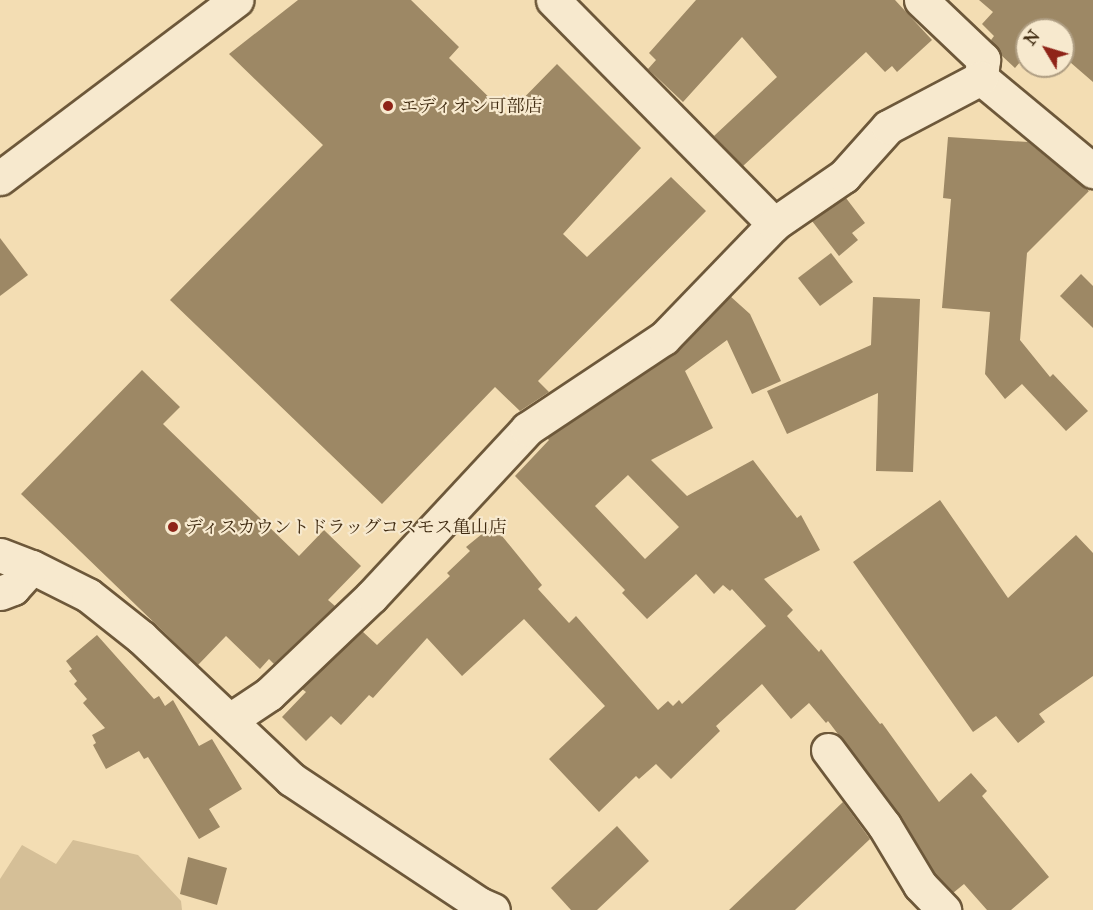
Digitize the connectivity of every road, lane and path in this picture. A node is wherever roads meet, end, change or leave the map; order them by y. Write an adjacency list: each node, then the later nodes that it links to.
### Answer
1 (236, 0): 6 (street)
2 (553, 0): 7 (street)
3 (921, 0): 4 (street)
4 (981, 78): 5 (street); 7 (street)
5 (1093, 171)
6 (0, 178)
7 (774, 224): 11 (street)
8 (0, 555): 9 (street)
9 (32, 567): 10 (street); 11 (street)
10 (0, 593)
11 (230, 720): 13 (street)
12 (828, 750): 14 (street)
13 (482, 908)
14 (944, 910)

